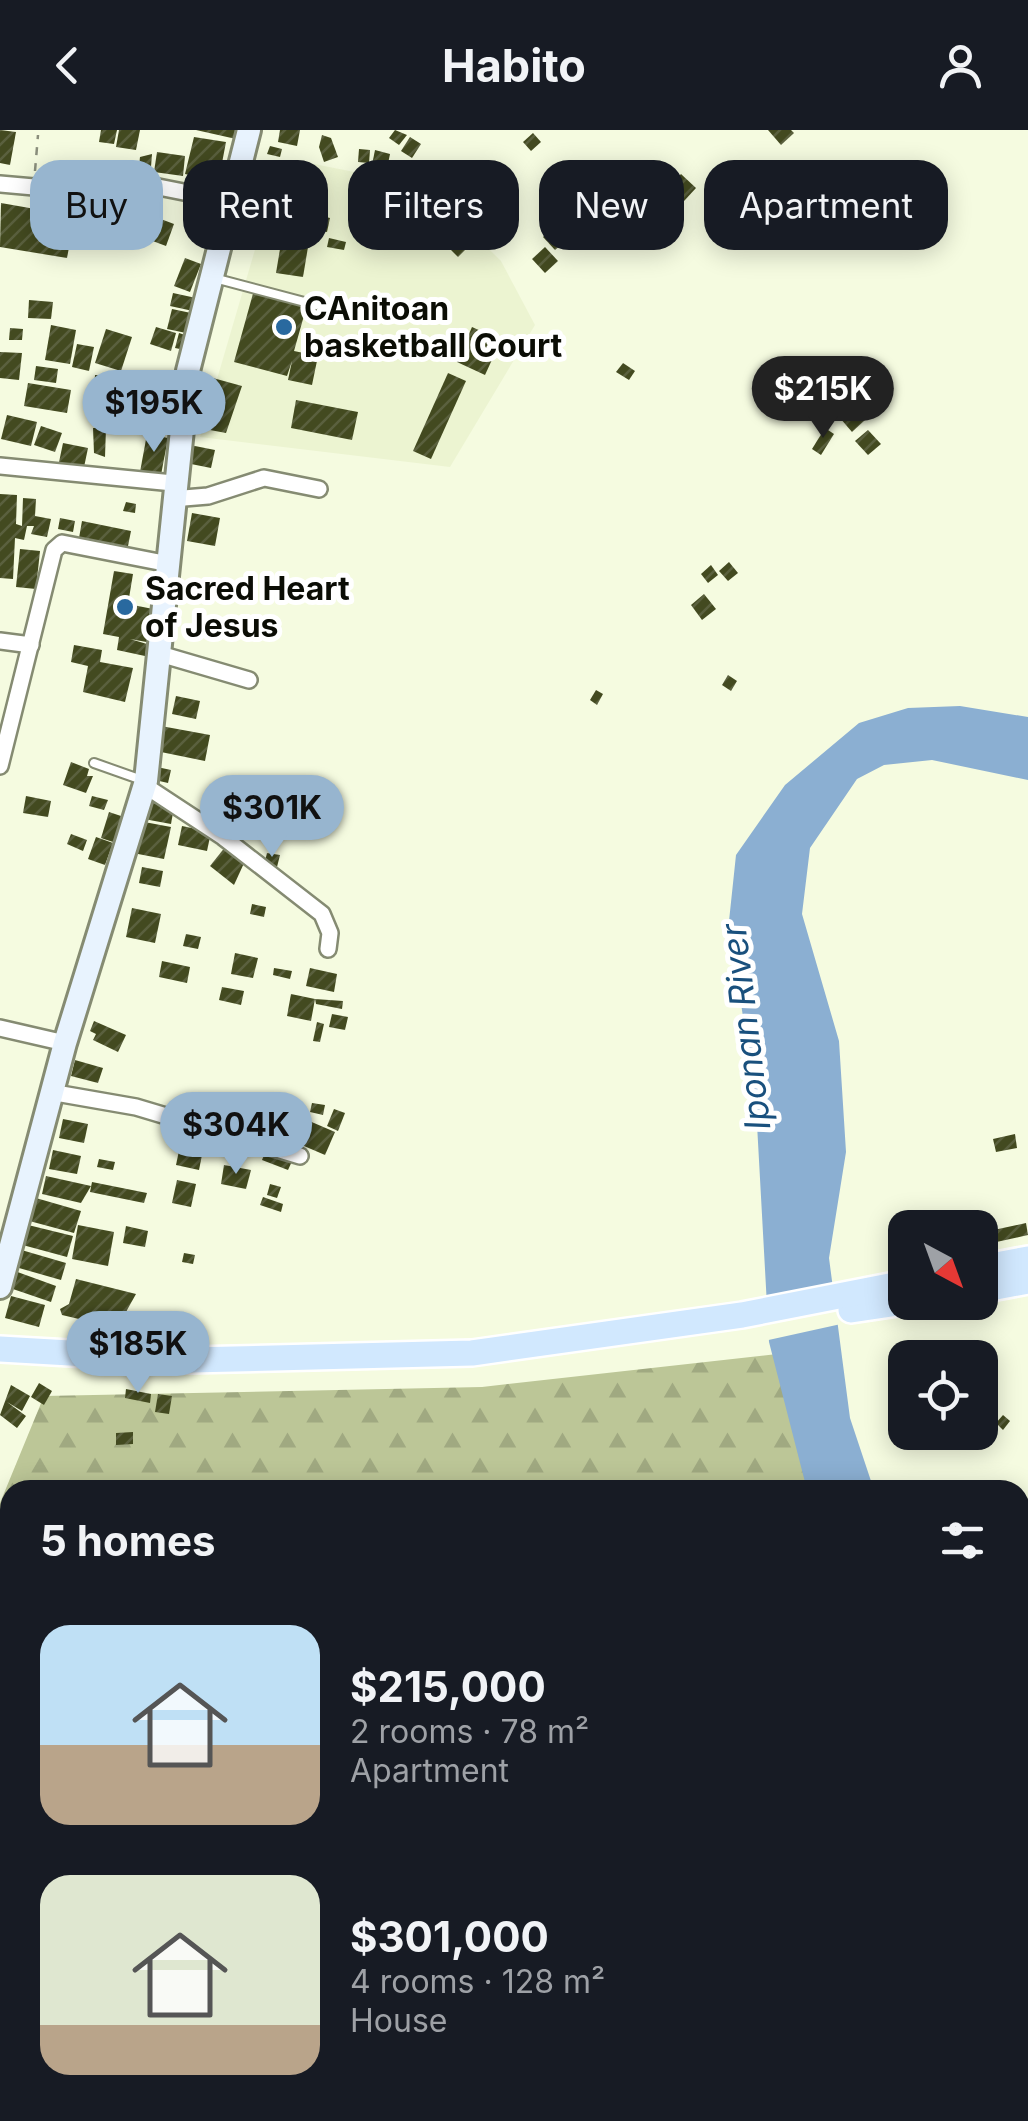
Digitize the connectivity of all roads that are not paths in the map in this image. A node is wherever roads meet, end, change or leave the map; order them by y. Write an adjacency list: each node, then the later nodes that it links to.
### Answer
1 (249, 130): 2 (street)
2 (243, 160)
3 (0, 184): 4 (street)
4 (183, 192)
5 (221, 250): 6 (street)
6 (214, 278): 7 (lane); 10 (street)
7 (316, 305)
8 (0, 466): 10 (street)
9 (319, 489): 10 (street)
10 (172, 491): 11 (street)
11 (169, 564): 13 (street); 14 (street)
12 (0, 641): 13 (street)
13 (31, 645): 17 (street)
14 (160, 654): 15 (street); 18 (street)
15 (249, 680)
16 (94, 763): 18 (lane)
17 (0, 766)
18 (145, 783): 19 (street); 21 (street)
19 (328, 949)
20 (0, 1028): 21 (street)
21 (65, 1042): 22 (street)
22 (50, 1092): 23 (street); 27 (street)
23 (300, 1156)
24 (1028, 1258): 25 (main road)
25 (998, 1264)
26 (1028, 1281): 28 (main road)
27 (0, 1287)
28 (998, 1287)
29 (888, 1289): 30 (main road)
30 (847, 1302): 31 (main road); 32 (main road); 32 (main road)
31 (888, 1302)
32 (774, 1308): 33 (main road)
33 (0, 1349)

